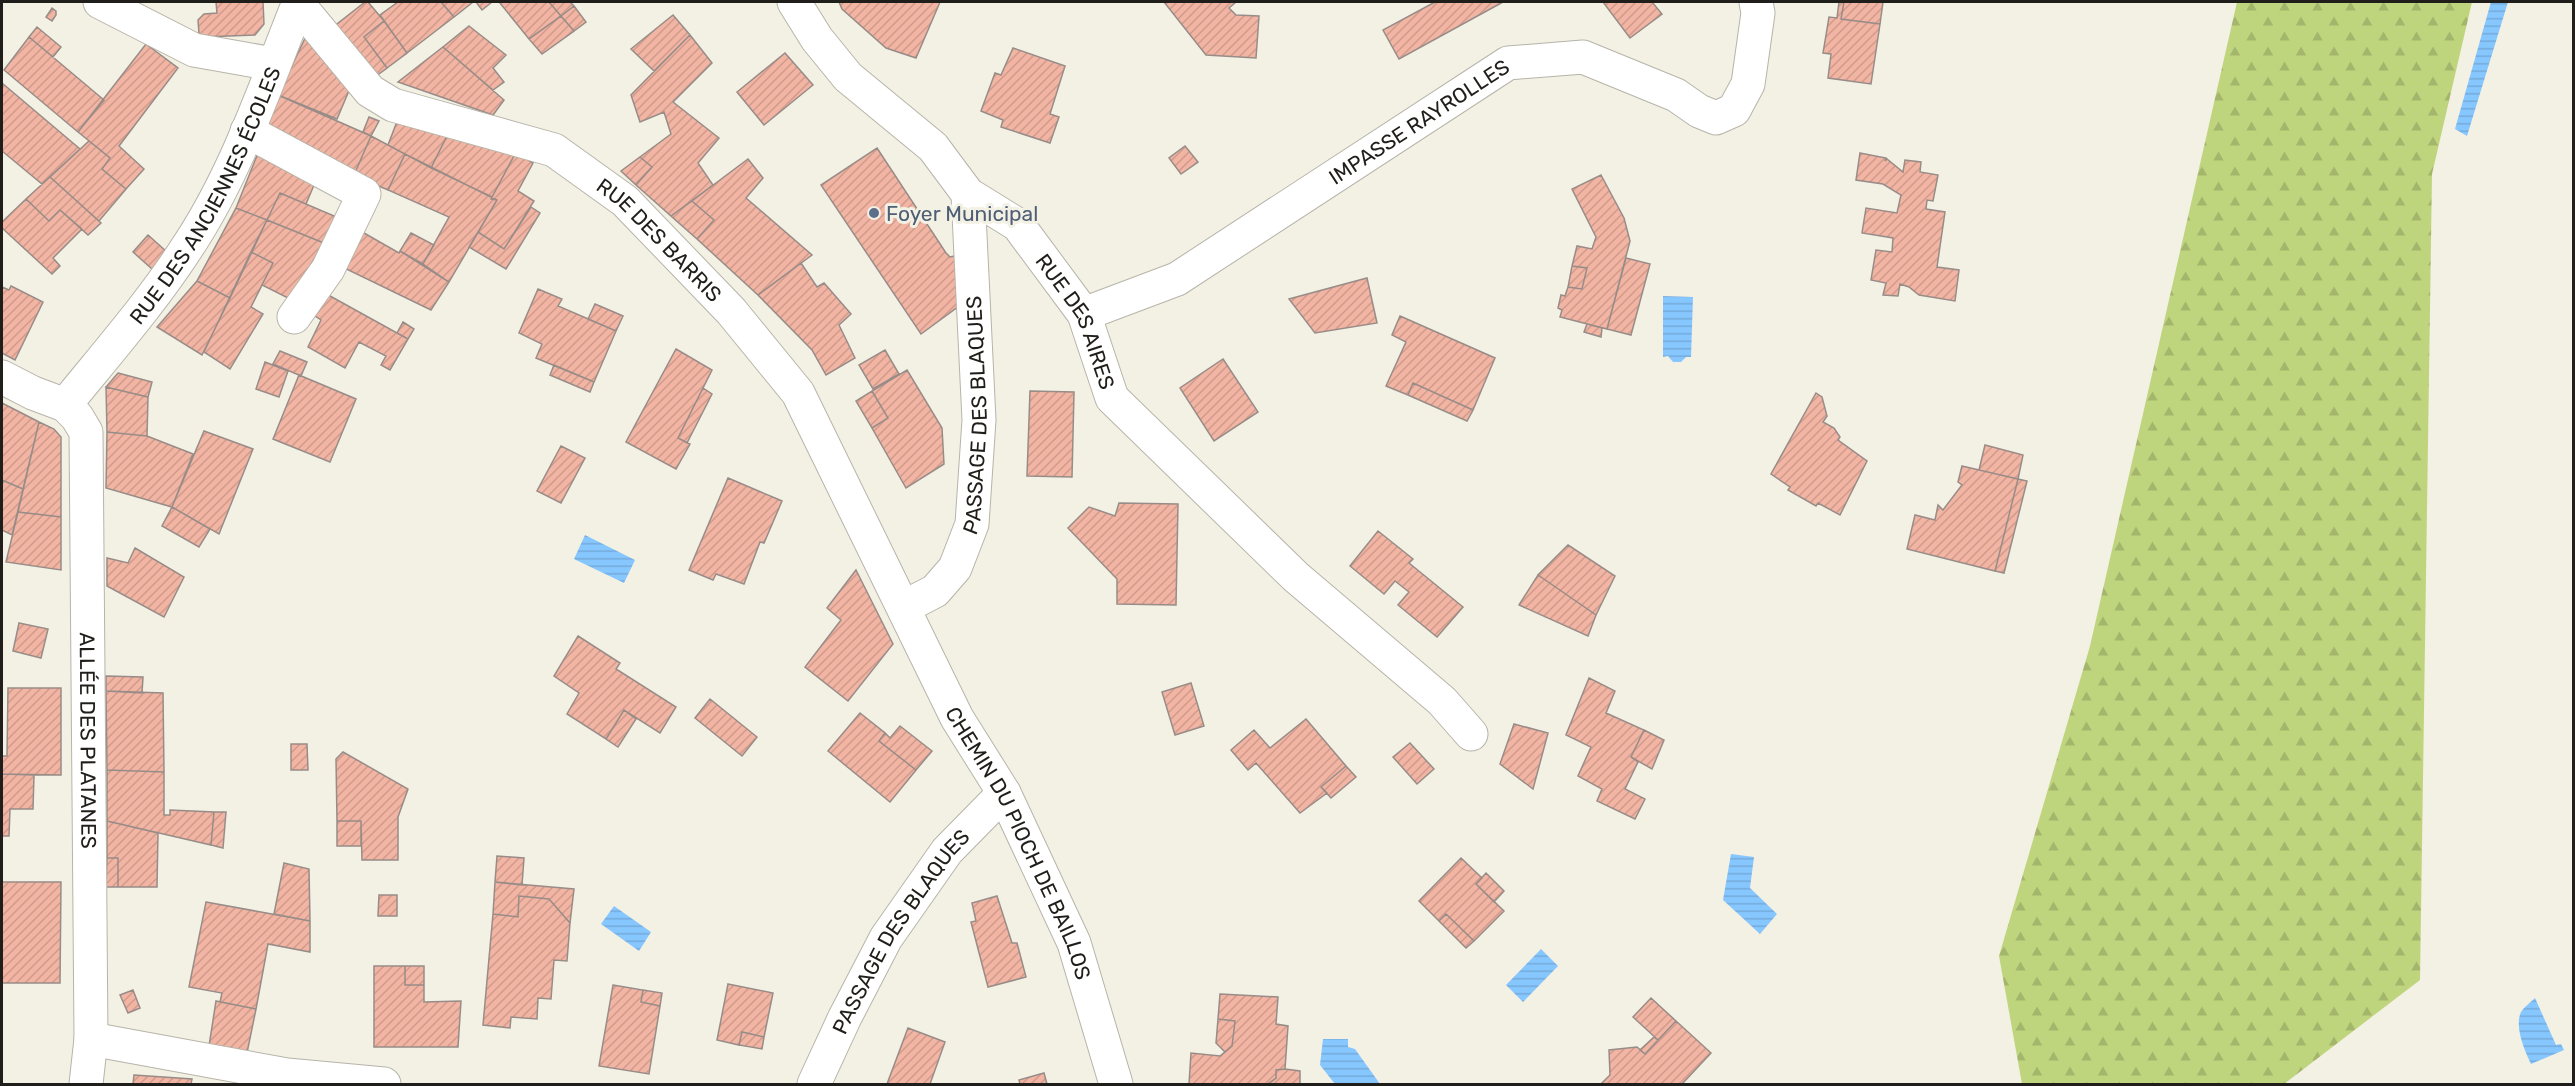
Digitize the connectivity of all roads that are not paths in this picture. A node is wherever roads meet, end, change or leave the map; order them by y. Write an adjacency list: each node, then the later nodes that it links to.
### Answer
1 (100, 2): 5 (street)
2 (794, 2): 7 (street, RUE DES AIRES)
3 (1756, 2): 8 (street, IMPASSE RAYROLLES)
4 (298, 3): 5 (street, RUE DES ANCIENNES ÉCOLES); 12 (street, RUE DES BARRIS)
5 (273, 64): 6 (street, RUE DES ANCIENNES ÉCOLES)
6 (247, 131): 9 (street); 11 (street, RUE DES ANCIENNES ÉCOLES)
7 (968, 194): 8 (street, RUE DES AIRES); 12 (street, PASSAGE DES BLAQUES)
8 (1084, 314): 13 (street, RUE DES AIRES)
9 (294, 317)
10 (2, 377): 11 (street)
11 (65, 405): 15 (street, ALLÉE DES PLATANES)
12 (904, 607): 14 (street, CHEMIN DU PIOCH DE BAILLOS)
13 (1471, 734)
14 (1004, 793): 18 (street, PASSAGE DES BLAQUES); 19 (street, CHEMIN DU PIOCH DE BAILLOS)
15 (91, 1039): 16 (street, ALLÉE DES PLATANES); 17 (street)
16 (86, 1084)
17 (384, 1084)
18 (814, 1084)
19 (1116, 1084)

